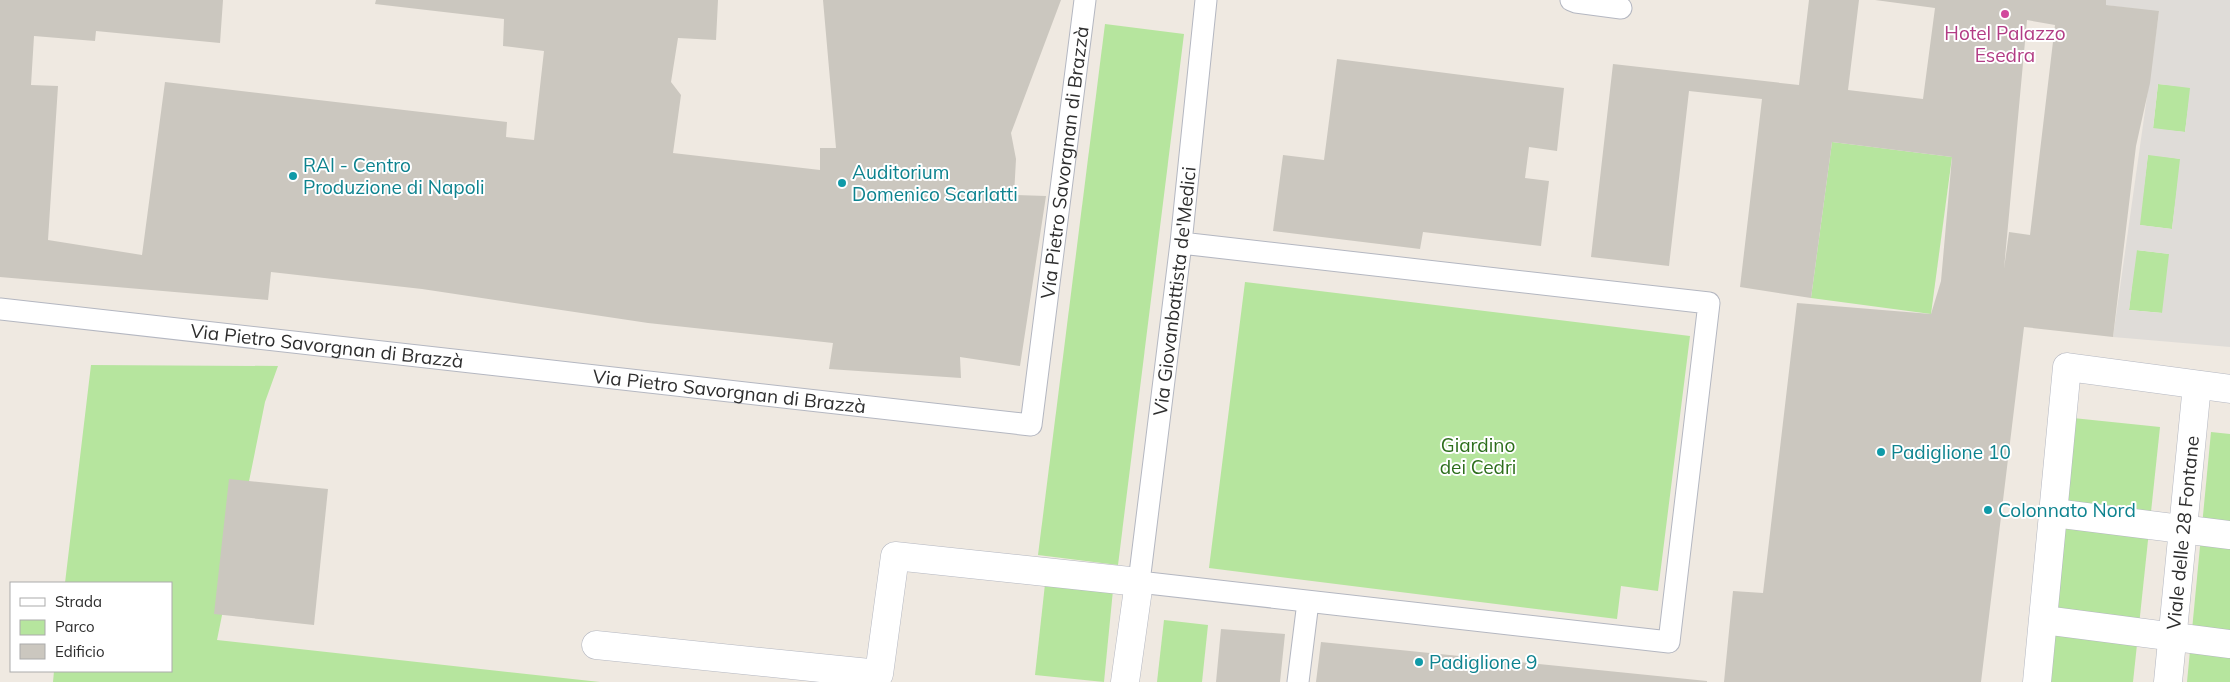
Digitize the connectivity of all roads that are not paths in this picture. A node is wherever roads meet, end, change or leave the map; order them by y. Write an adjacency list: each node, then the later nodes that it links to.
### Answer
1 (1085, 0): 6 (lane, Via Pietro Savorgnan di Brazzà)
2 (1206, 0): 5 (lane, Via Giovanbattista de'Medici)
3 (1571, 0): 4 (lane)
4 (1622, 8)
5 (1181, 243): 12 (lane, Via Giovanbattista de'Medici); 13 (lane)
6 (0, 309)
7 (2197, 385): 8 (street); 9 (street); 10 (street, Viale delle 28 Fontane)
8 (2230, 389)
9 (2054, 513): 10 (street); 14 (street)
10 (2183, 529): 11 (street); 15 (street, Viale delle 28 Fontane)
11 (2230, 535)
12 (1139, 582): 13 (lane); 17 (street); 18 (street)
13 (1308, 602): 19 (lane)
14 (2044, 620): 15 (street); 20 (street)
15 (2173, 636): 16 (street); 21 (street, Viale delle 28 Fontane)
16 (2230, 644)
17 (596, 645)
18 (1125, 682)
19 (1298, 682)
20 (2037, 682)
21 (2168, 682)

